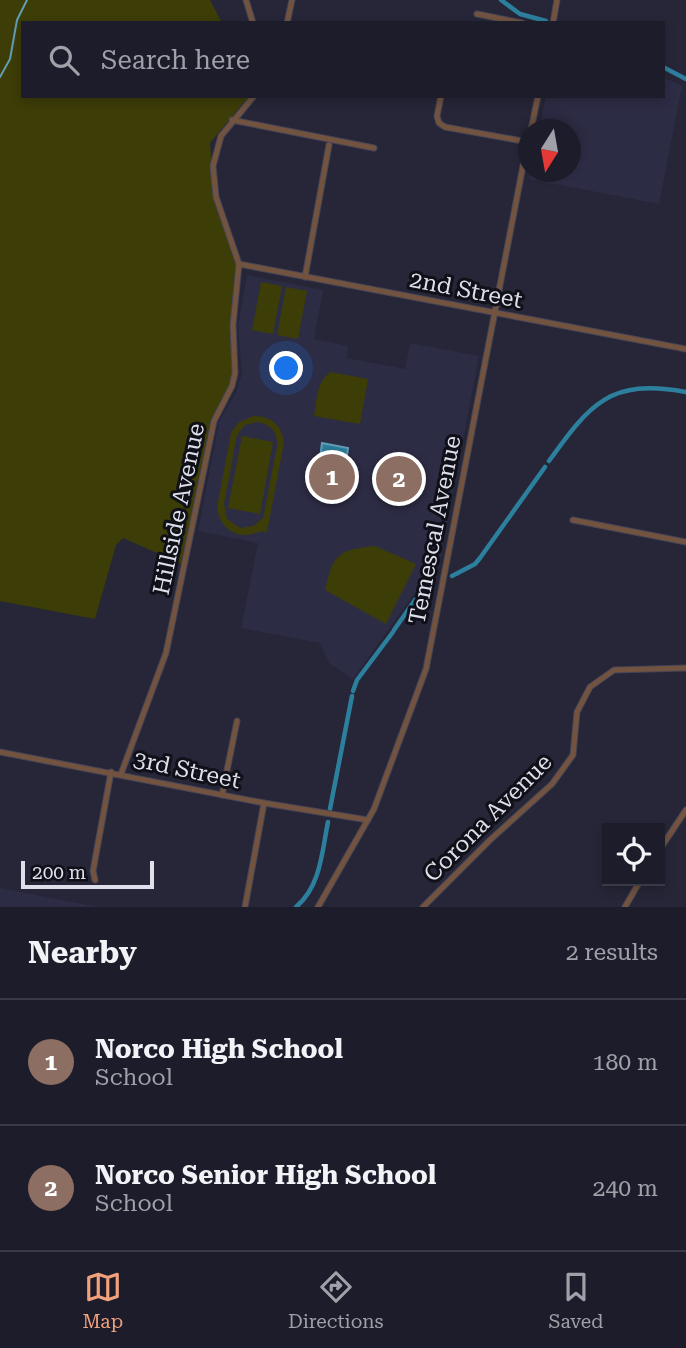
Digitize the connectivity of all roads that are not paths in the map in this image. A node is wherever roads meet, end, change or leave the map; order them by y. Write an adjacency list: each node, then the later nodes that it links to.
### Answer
1 (246, 0): 5 (street)
2 (292, 0): 6 (street)
3 (557, 0): 8 (street)
4 (477, 14): 7 (street)
5 (252, 21)
6 (287, 21)
7 (512, 21)
8 (553, 21)
9 (252, 98): 13 (street, Hillside Avenue)
10 (441, 98): 14 (street)
11 (538, 98): 12 (street)
12 (533, 119)
13 (232, 120): 16 (street); 18 (street, Hillside Avenue)
14 (518, 139)
15 (329, 145): 19 (street)
16 (373, 148)
17 (520, 182): 20 (street, Temescal Avenue)
18 (239, 264): 19 (street, 2nd Street); 28 (street, Hillside Avenue)
19 (305, 276): 20 (street, 2nd Street)
20 (496, 313): 21 (street, 2nd Street); 32 (street, Temescal Avenue)
21 (686, 349)
22 (573, 520): 23 (street)
23 (686, 542)
24 (686, 668): 38 (street, Corona Avenue)
25 (237, 720): 29 (street)
26 (0, 752): 27 (street, 3rd Street)
27 (111, 772): 28 (street, 3rd Street); 34 (street)
28 (121, 774): 29 (street, 3rd Street)
29 (222, 795): 30 (street, 3rd Street)
30 (264, 803): 32 (street, 3rd Street); 36 (street)
31 (686, 810): 33 (street)
32 (368, 820): 37 (street, Temescal Avenue)
33 (665, 842)
34 (95, 880)
35 (637, 886): 39 (street)
36 (245, 907)
37 (318, 907)
38 (423, 907)
39 (625, 907)

